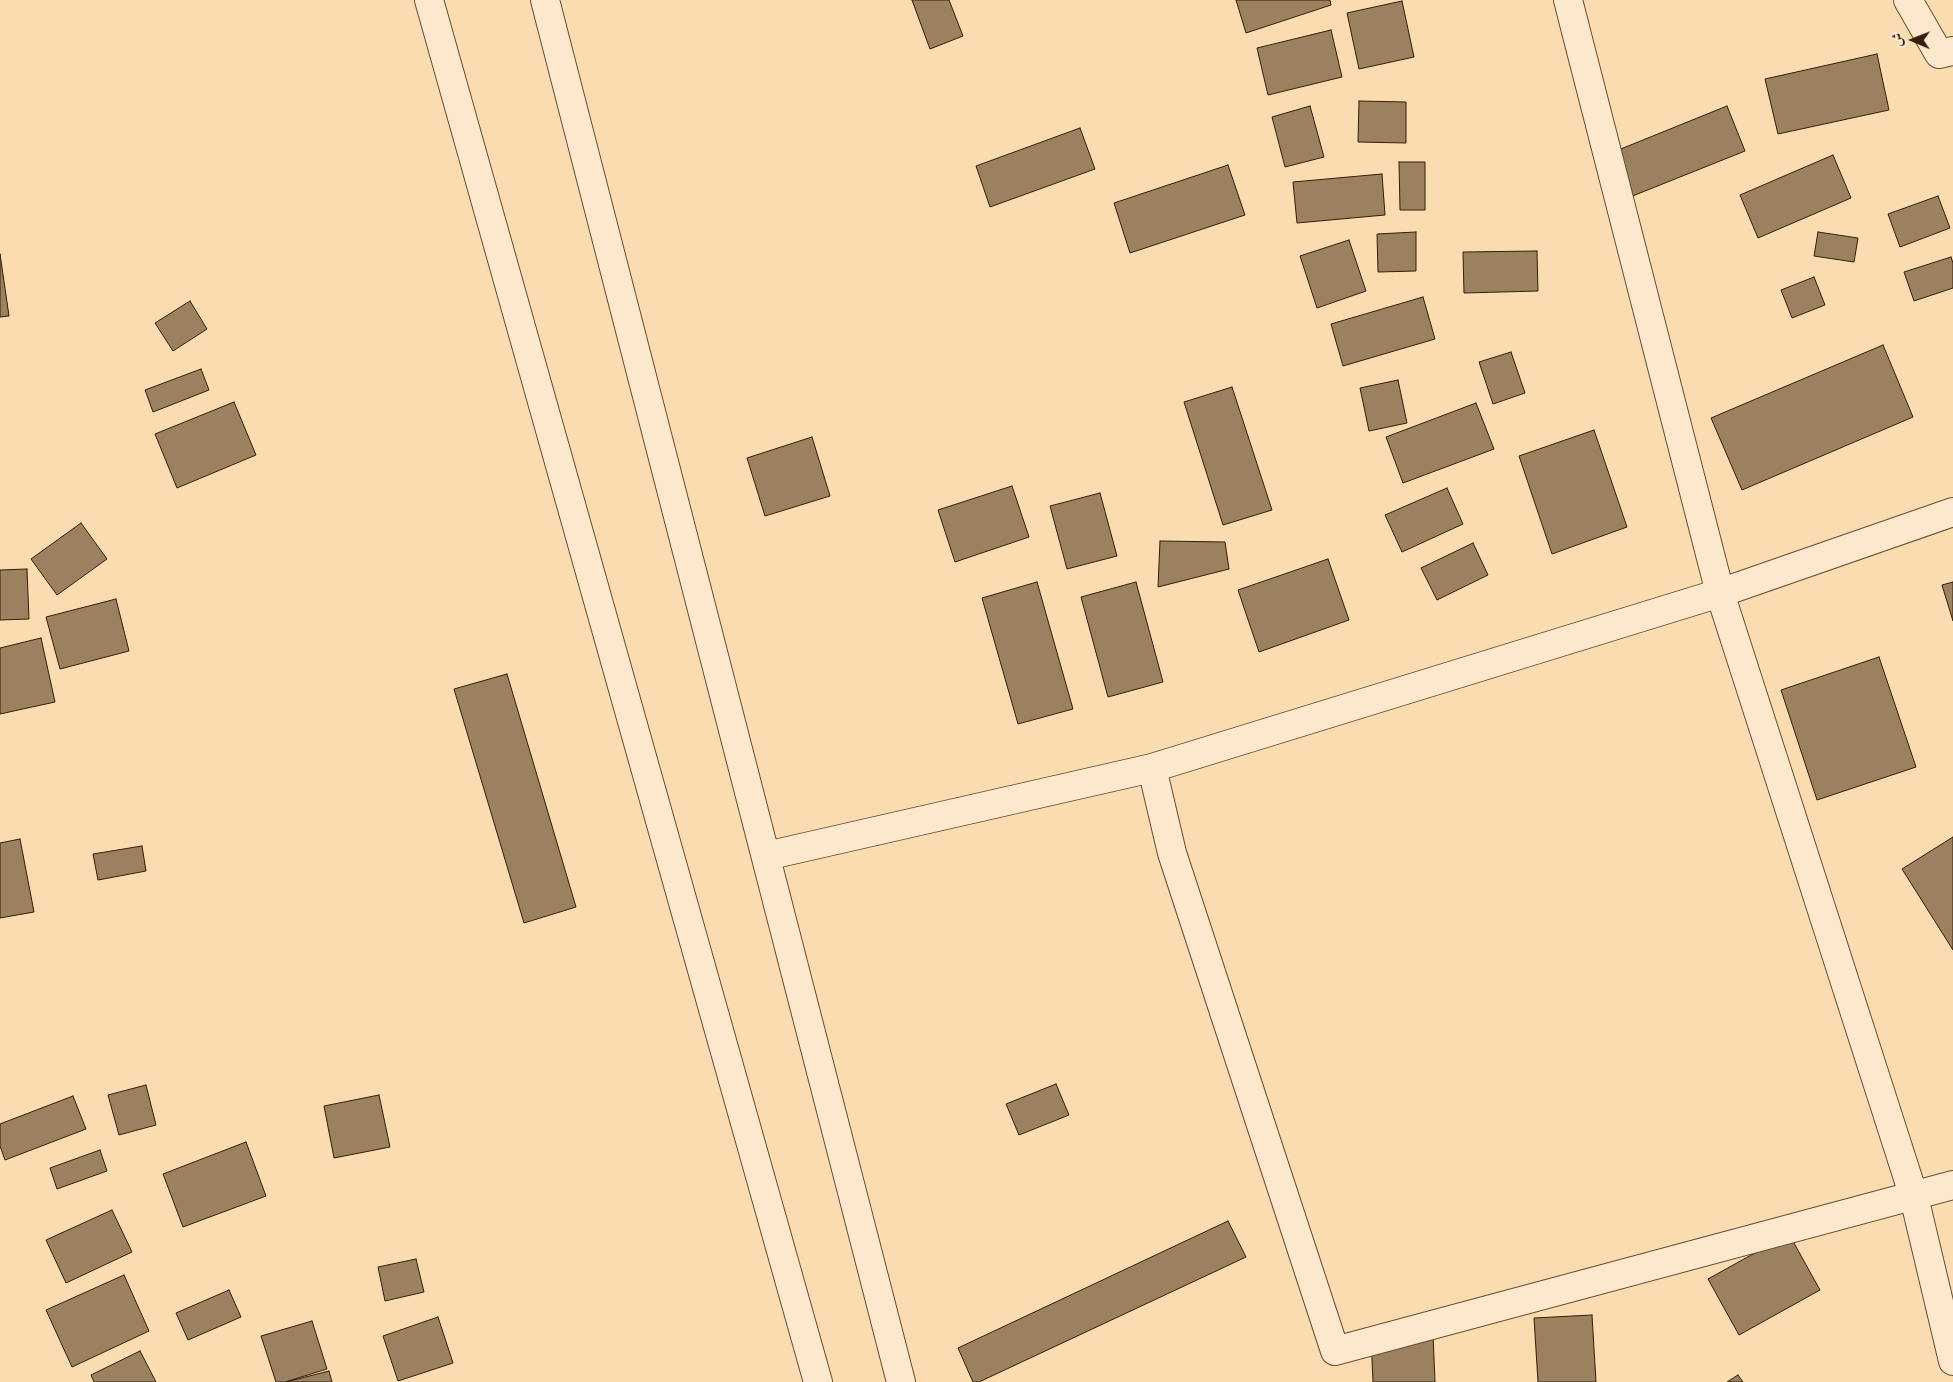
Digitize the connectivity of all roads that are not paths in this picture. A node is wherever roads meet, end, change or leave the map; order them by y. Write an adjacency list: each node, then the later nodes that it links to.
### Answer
1 (429, 0): 13 (street)
2 (545, 0): 9 (street)
3 (1568, 0): 7 (street)
4 (1908, 0): 5 (street)
5 (1953, 51)
6 (1953, 512): 7 (street)
7 (1720, 593): 8 (street); 11 (street)
8 (1152, 768): 9 (street); 11 (street)
9 (766, 856): 14 (street)
10 (1953, 1185): 11 (street)
11 (1914, 1196): 12 (street)
12 (1953, 1361)
13 (818, 1382)
14 (901, 1382)

